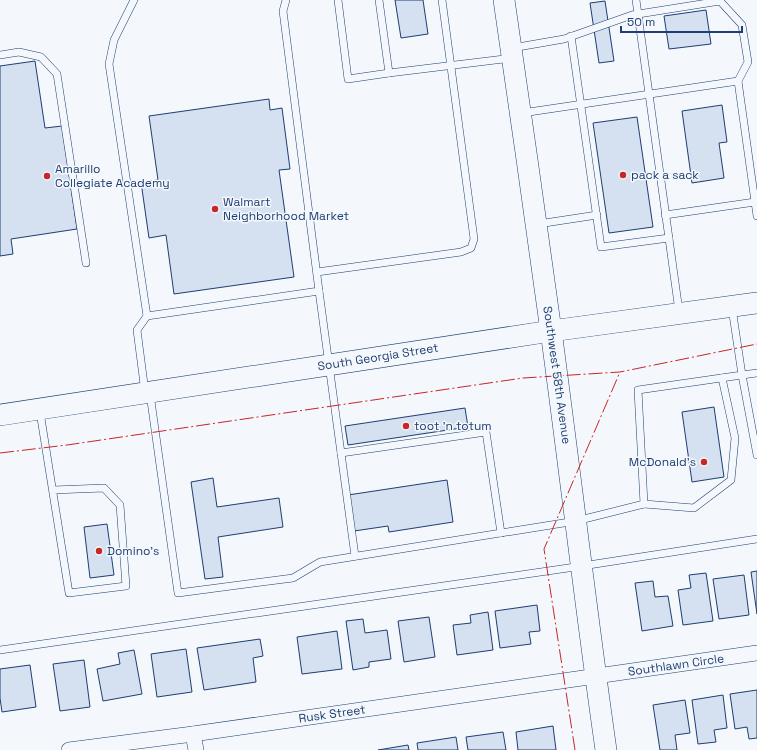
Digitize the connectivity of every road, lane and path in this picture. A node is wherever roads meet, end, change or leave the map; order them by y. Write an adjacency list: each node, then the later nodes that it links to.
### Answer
1 (134, 0): 30 (lane)
2 (286, 0): 25 (lane)
3 (338, 0): 13 (lane)
4 (380, 0): 13 (lane)
5 (442, 0): 12 (lane)
6 (504, 0): 10 (main road, Southwest 58th Avenue)
7 (636, 0): 8 (lane)
8 (638, 14): 9 (lane); 14 (lane); 15 (lane)
9 (571, 36): 10 (lane); 16 (lane)
10 (512, 53): 12 (lane); 17 (main road, Southwest 58th Avenue)
11 (0, 55): 24 (lane)
12 (451, 65): 13 (lane); 25 (lane)
13 (389, 73)
14 (738, 81): 15 (lane); 18 (lane)
15 (649, 95): 16 (lane); 20 (lane)
16 (581, 104): 17 (lane); 19 (lane)
17 (520, 114): 22 (main road, Southwest 58th Avenue)
18 (755, 202): 20 (lane); 21 (lane)
19 (597, 215): 22 (lane); 23 (lane)
20 (665, 215): 23 (lane)
21 (757, 216)
22 (536, 224): 31 (main road, Southwest 58th Avenue)
23 (668, 238): 29 (lane)
24 (86, 263)
25 (317, 272): 26 (lane)
26 (319, 291): 30 (lane); 32 (lane)
27 (757, 303): 28 (main road, South Georgia Street)
28 (732, 306): 29 (main road, South Georgia Street); 34 (lane)
29 (679, 314): 31 (main road, South Georgia Street)
30 (148, 316): 36 (lane)
31 (551, 331): 32 (main road, South Georgia Street); 43 (main road, Southwest 58th Avenue)
32 (329, 365): 36 (main road, South Georgia Street); 39 (lane)
33 (757, 373): 34 (lane)
34 (742, 375): 35 (lane); 40 (lane)
35 (722, 378): 42 (lane); 42 (lane)
36 (147, 392): 37 (main road, South Georgia Street); 46 (lane)
37 (40, 409): 38 (main road, South Georgia Street); 41 (lane)
38 (0, 415)
39 (341, 454): 44 (lane); 46 (lane)
40 (757, 455)
41 (53, 490): 41 (lane)
42 (644, 504): 43 (lane)
43 (576, 521): 44 (lane); 47 (main road, Southwest 58th Avenue)
44 (501, 533): 46 (lane)
45 (757, 539): 47 (lane)
46 (356, 556)
47 (582, 566): 48 (lane); 50 (main road, Southwest 58th Avenue)
48 (0, 650)
49 (757, 653): 50 (street, Southlawn Circle)
50 (596, 676): 51 (street, Rusk Street); 54 (main road, Southwest 58th Avenue)
51 (193, 734): 52 (street, Rusk Street); 53 (street)
52 (69, 750)
53 (196, 750)
54 (606, 750)

